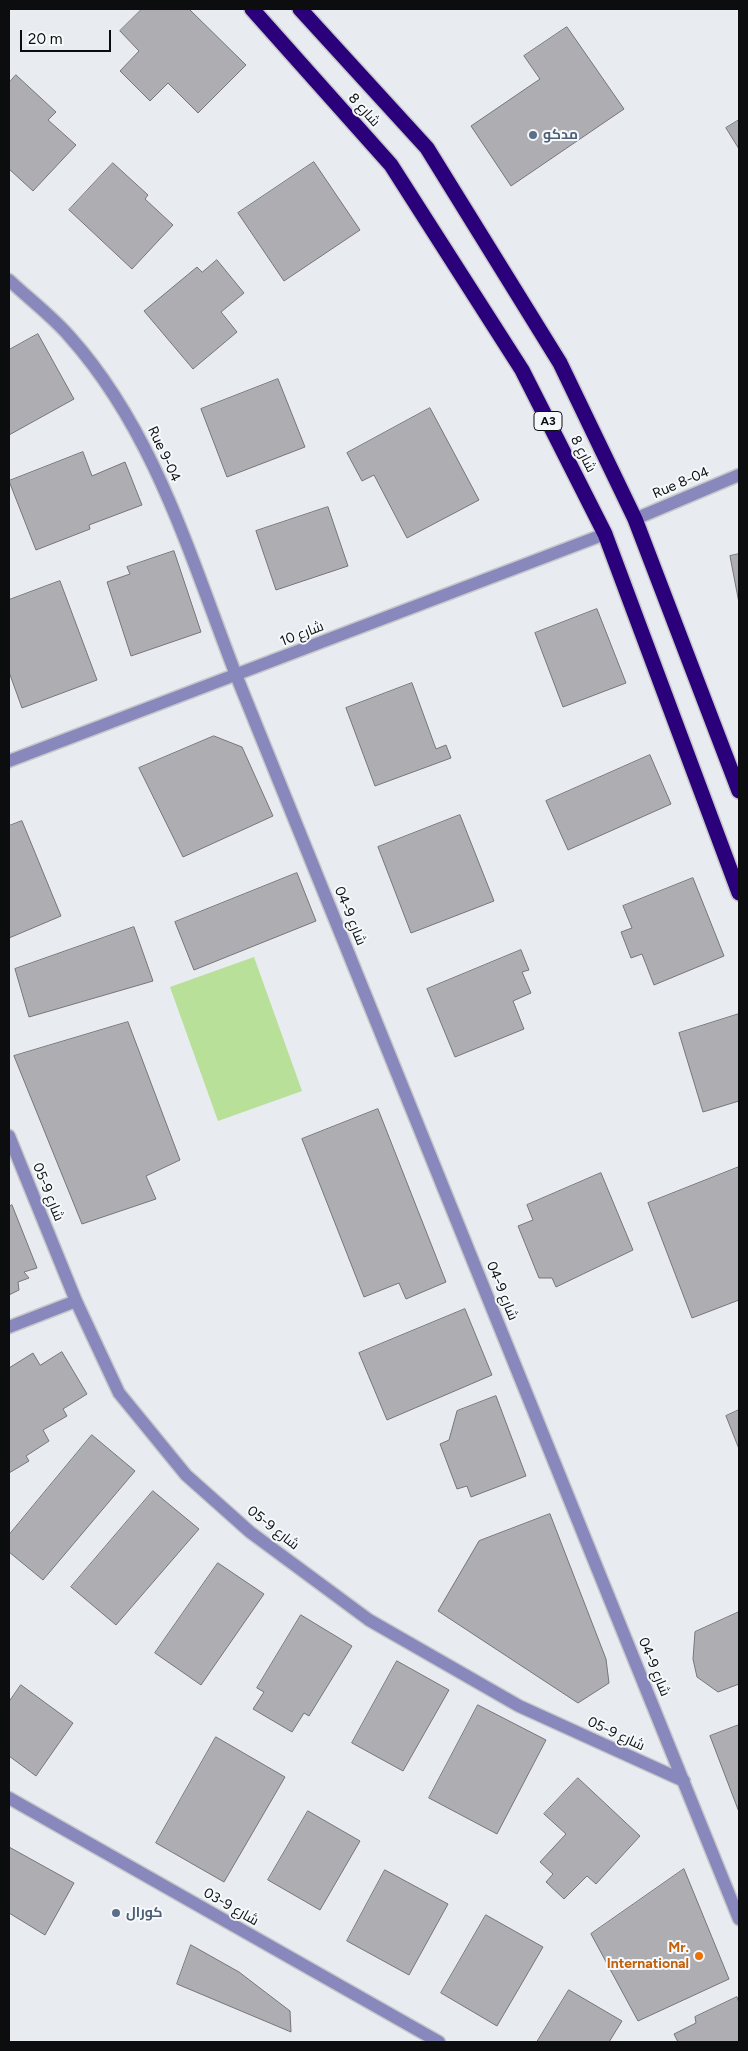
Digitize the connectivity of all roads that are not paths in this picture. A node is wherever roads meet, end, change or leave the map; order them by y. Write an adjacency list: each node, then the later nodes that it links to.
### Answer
1 (252, 9): 6 (highway, شارع 8 / A3)
2 (300, 9): 5 (highway, شارع 8 / A3)
3 (9, 280): 7 (street, Rue 9-04)
4 (739, 475): 5 (street, Rue 8-04)
5 (635, 519): 9 (highway, شارع 8 / A3)
6 (605, 534): 7 (street, شارع 10); 10 (highway, شارع 8 / A3)
7 (236, 675): 8 (street, شارع 10); 14 (street, شارع 9-04)
8 (9, 761)
9 (739, 791)
10 (739, 894)
11 (9, 1136): 12 (street, شارع 9-05)
12 (76, 1301): 13 (street); 14 (street, شارع 9-05)
13 (9, 1327)
14 (684, 1781): 16 (street, شارع 9-04)
15 (9, 1798): 17 (street, شارع 9-03)
16 (739, 1919)
17 (439, 2042)

